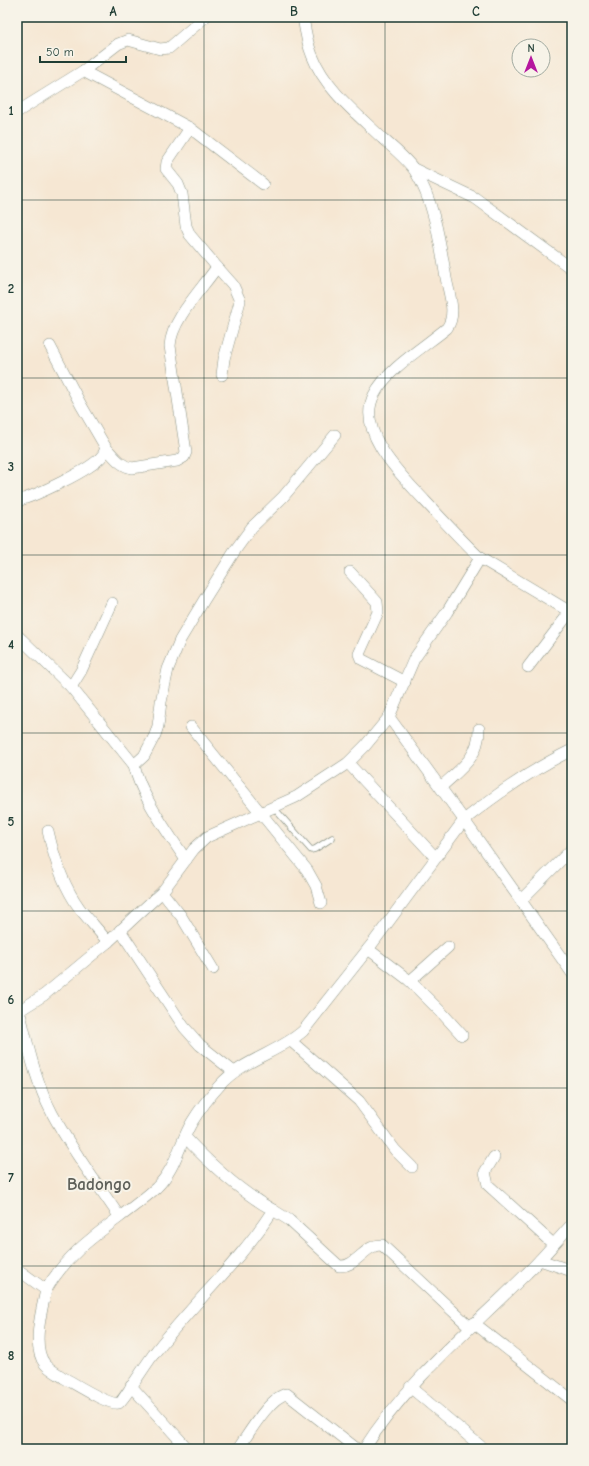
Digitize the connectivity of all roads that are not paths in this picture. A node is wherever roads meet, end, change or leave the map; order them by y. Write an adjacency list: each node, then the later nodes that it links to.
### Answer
1 (205, 17): 3 (street)
2 (303, 17): 6 (street)
3 (84, 71): 4 (street); 5 (street)
4 (17, 112)
5 (190, 128): 7 (street); 8 (street)
6 (414, 170): 9 (street); 15 (street)
7 (263, 184)
8 (217, 267): 11 (street); 13 (street)
9 (572, 269)
10 (50, 346): 13 (street)
11 (222, 375)
12 (335, 435): 28 (street)
13 (106, 448): 14 (street)
14 (17, 501)
15 (480, 558): 18 (street); 21 (street)
16 (350, 572): 21 (street)
17 (112, 603): 22 (street)
18 (571, 613): 20 (street)
19 (17, 635): 22 (street)
20 (528, 667)
21 (405, 682): 23 (street)
22 (71, 687): 28 (street)
23 (390, 717): 27 (street); 29 (street)
24 (191, 727): 31 (street)
25 (479, 729): 29 (street)
26 (572, 750): 32 (street)
27 (348, 763): 30 (street); 36 (street)
28 (134, 765): 37 (street)
29 (441, 788): 32 (street)
30 (274, 808): 31 (street); 34 (lane)
31 (261, 814): 37 (street); 40 (street)
32 (464, 820): 36 (street); 39 (street)
33 (48, 831): 42 (street)
34 (332, 838)
35 (572, 849): 39 (street)
36 (435, 857): 44 (street)
37 (186, 860): 38 (street)
38 (162, 892): 41 (street); 45 (street)
39 (521, 900): 46 (street)
40 (321, 903)
41 (120, 930): 42 (street); 51 (street)
42 (108, 942): 48 (street)
43 (448, 947): 47 (street)
44 (368, 949): 47 (street); 50 (street)
45 (213, 969)
46 (572, 973)
47 (410, 981): 49 (street)
48 (18, 1011): 56 (street)
49 (462, 1035)
50 (291, 1042): 51 (street); 54 (street)
51 (234, 1072): 52 (street)
52 (185, 1137): 55 (street); 56 (street)
53 (494, 1157): 58 (street)
54 (412, 1167)
55 (273, 1210): 63 (street); 64 (street)
56 (119, 1216): 62 (street)
57 (572, 1224): 58 (street)
58 (553, 1244): 59 (street)
59 (540, 1260): 61 (street); 63 (street)
60 (17, 1269): 62 (street)
61 (572, 1271)
62 (46, 1290): 64 (street)
63 (472, 1325): 65 (street); 66 (street)
64 (131, 1386): 67 (street)
65 (410, 1387): 70 (street); 71 (street)
66 (572, 1400)
67 (188, 1449)
68 (238, 1449): 69 (street)
69 (357, 1449)
70 (364, 1449)
71 (484, 1449)

